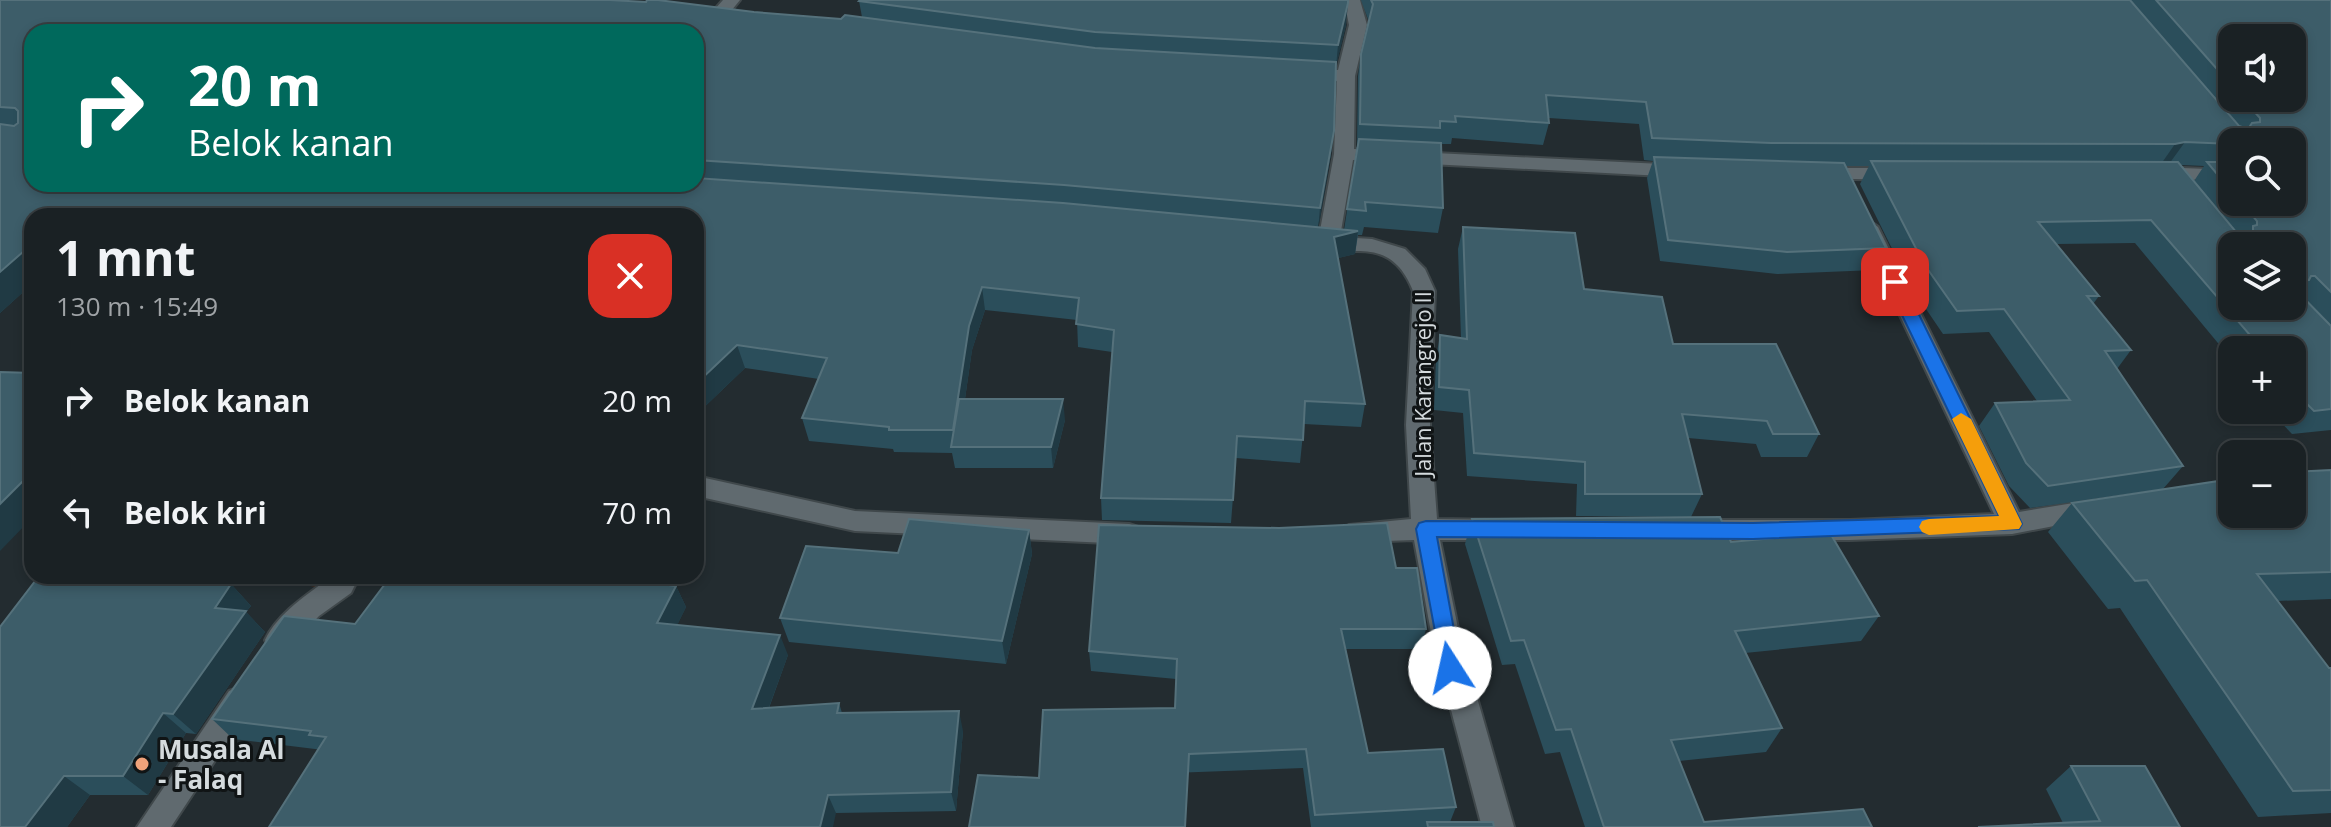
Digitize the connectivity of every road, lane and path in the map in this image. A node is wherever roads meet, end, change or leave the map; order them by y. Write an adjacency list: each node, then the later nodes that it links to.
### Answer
1 (732, 0): 3 (street)
2 (1352, 0): 5 (street)
3 (741, 20)
4 (1293, 71): 5 (street)
5 (1346, 76): 6 (street)
6 (1344, 154): 7 (street); 16 (street)
7 (1699, 172)
8 (2137, 173): 9 (street)
9 (2168, 173): 13 (street); 14 (street)
10 (1802, 174): 11 (street)
11 (1842, 174): 12 (street); 19 (street)
12 (1920, 174)
13 (2218, 175)
14 (2183, 195)
15 (1300, 239): 16 (street)
16 (1329, 242): 20 (street, Jalan Karangrejo II)
17 (704, 488): 24 (street)
18 (2119, 507): 19 (street)
19 (2012, 524): 21 (street)
20 (1426, 529): 22 (street); 23 (street); 27 (street, Jalan Karangrejo II)
21 (1676, 530)
22 (1528, 531)
23 (1339, 533)
24 (1157, 536)
25 (341, 585): 26 (street)
26 (152, 827)
27 (1498, 827)

